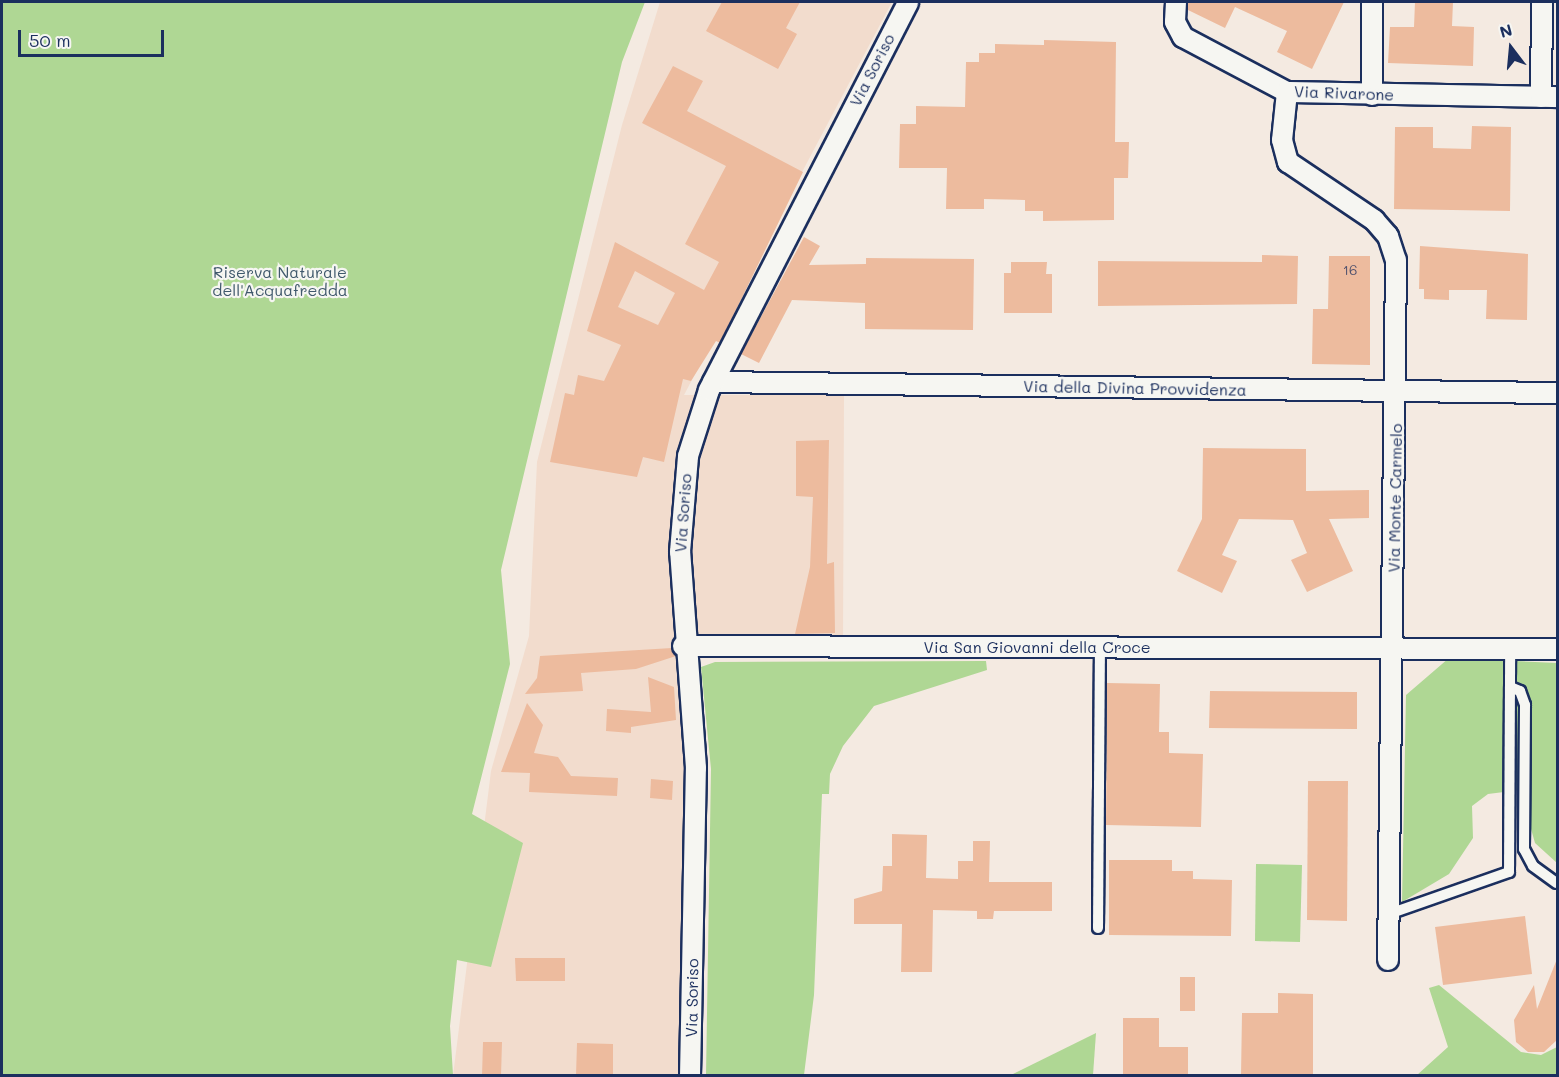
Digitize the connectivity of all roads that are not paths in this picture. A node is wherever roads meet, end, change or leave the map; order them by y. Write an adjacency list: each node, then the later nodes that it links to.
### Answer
1 (908, 2): 8 (street, Via Soriso)
2 (1176, 2): 5 (street, Via Rivarone)
3 (1372, 2): 6 (street)
4 (1542, 2): 7 (street)
5 (1287, 92): 6 (street, Via Rivarone); 9 (street, Via Monte Carmelo)
6 (1372, 94): 7 (street, Via Rivarone)
7 (1549, 97)
8 (713, 382): 9 (street, Via della Divina Provvidenza); 11 (street, Via Soriso)
9 (1397, 392): 10 (street, Via della Divina Provvidenza); 13 (street, Via Monte Carmelo)
10 (1557, 393)
11 (683, 646): 12 (street, Via San Giovanni della Croce); 21 (street, Via Soriso)
12 (1100, 647): 13 (street, Via San Giovanni della Croce); 19 (lane)
13 (1392, 647): 14 (street, Via San Giovanni della Croce); 18 (street, Via Monte Carmelo)
14 (1510, 649): 15 (street, Via San Giovanni della Croce); 16 (lane)
15 (1557, 649)
16 (1510, 687): 17 (lane); 18 (lane)
17 (1556, 883)
18 (1389, 914): 20 (street, Via Monte Carmelo)
19 (1098, 928)
20 (1388, 960)
21 (690, 1076)

